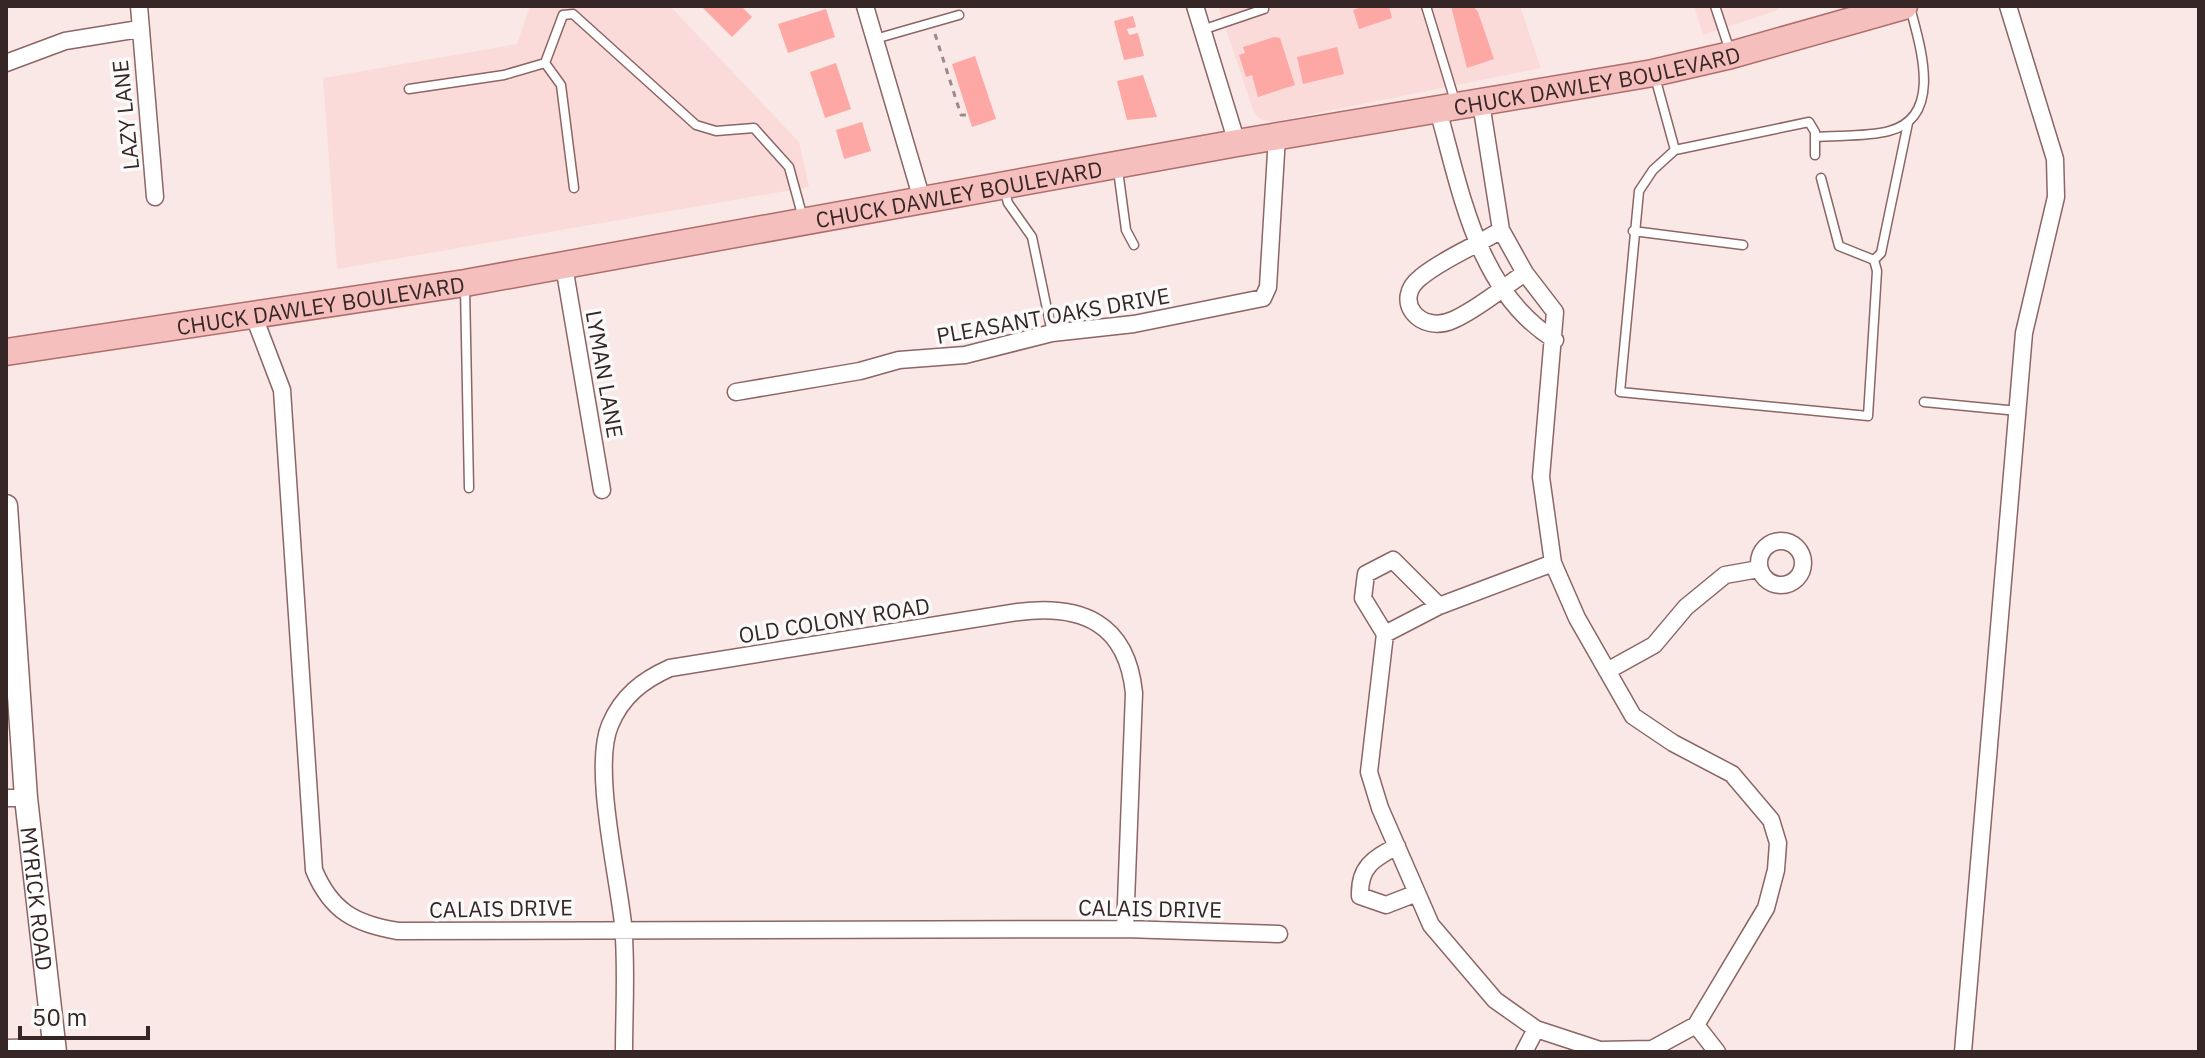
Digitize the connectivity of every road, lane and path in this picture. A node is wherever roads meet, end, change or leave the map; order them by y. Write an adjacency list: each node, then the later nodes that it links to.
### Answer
1 (139, 6): 11 (street, LAZY LANE)
2 (865, 6): 13 (street)
3 (1195, 6): 12 (street)
4 (1426, 6): 19 (lane)
5 (1715, 6): 14 (lane)
6 (2008, 6): 50 (street)
7 (1901, 7): 14 (main road, CHUCK DAWLEY BOULEVARD); 21 (lane)
8 (1264, 9): 12 (lane)
9 (959, 15): 10 (lane)
10 (932, 23): 13 (lane); 20 (path)
11 (139, 29): 15 (street, LAZY LANE); 31 (street, LAZY LANE)
12 (1202, 30): 24 (street)
13 (875, 39): 32 (street)
14 (1731, 55): 17 (main road, CHUCK DAWLEY BOULEVARD)
15 (6, 63)
16 (545, 63): 18 (lane); 30 (lane); 33 (lane)
17 (1653, 73): 19 (main road, CHUCK DAWLEY BOULEVARD); 25 (lane)
18 (409, 89)
19 (1459, 106): 22 (main road, CHUCK DAWLEY BOULEVARD); 34 (street); 37 (street)
20 (964, 113)
21 (1908, 123): 23 (lane); 39 (lane)
22 (1277, 136): 24 (main road, CHUCK DAWLEY BOULEVARD); 45 (street, PLEASANT OAKS DRIVE)
23 (1815, 137): 25 (lane); 26 (lane)
24 (1237, 143): 27 (main road, CHUCK DAWLEY BOULEVARD)
25 (1675, 150): 35 (lane)
26 (1815, 155)
27 (1117, 165): 29 (main road, CHUCK DAWLEY BOULEVARD); 36 (lane)
28 (1821, 178): 39 (lane)
29 (1004, 187): 32 (main road, CHUCK DAWLEY BOULEVARD); 45 (lane)
30 (574, 188)
31 (155, 197)
32 (923, 203): 33 (main road, CHUCK DAWLEY BOULEVARD)
33 (804, 224): 40 (main road, CHUCK DAWLEY BOULEVARD)
34 (1501, 230): 37 (street); 41 (street)
35 (1633, 231): 38 (lane); 39 (lane)
36 (1134, 245)
37 (1478, 245): 43 (street); 43 (street)
38 (1743, 245)
39 (1874, 260)
40 (564, 266): 42 (main road, CHUCK DAWLEY BOULEVARD); 52 (street, LYMAN LANE)
41 (1525, 273): 43 (street); 46 (street)
42 (465, 283): 44 (main road, CHUCK DAWLEY BOULEVARD); 51 (lane)
43 (1502, 288): 46 (street)
44 (253, 314): 47 (main road, CHUCK DAWLEY BOULEVARD); 62 (street, CALAIS DRIVE)
45 (1052, 333): 48 (street, PLEASANT OAKS DRIVE)
46 (1555, 340): 54 (street)
47 (6, 352)
48 (736, 392)
49 (1924, 402): 50 (lane)
50 (2018, 411): 72 (street)
51 (469, 488)
52 (602, 490)
53 (6, 506): 59 (street, MYRICK ROAD)
54 (1553, 563): 56 (street); 58 (street)
55 (1759, 569): 58 (street)
56 (1439, 606): 57 (street); 57 (street)
57 (1385, 634): 60 (street)
58 (1607, 671): 65 (street)
59 (16, 798): 68 (street, MYRICK ROAD)
60 (1397, 846): 61 (street); 61 (street)
61 (1417, 893): 66 (street)
62 (623, 928): 63 (street, CALAIS DRIVE); 63 (street, OLD COLONY ROAD); 69 (street, OLD COLONY ROAD)
63 (1125, 929): 64 (street, CALAIS DRIVE)
64 (1279, 934)
65 (1696, 1025): 66 (street); 71 (street)
66 (1536, 1029): 70 (street)
67 (6, 1048): 68 (street)
68 (55, 1049)
69 (624, 1052)
70 (1524, 1052)
71 (1717, 1052)
72 (1963, 1052)

